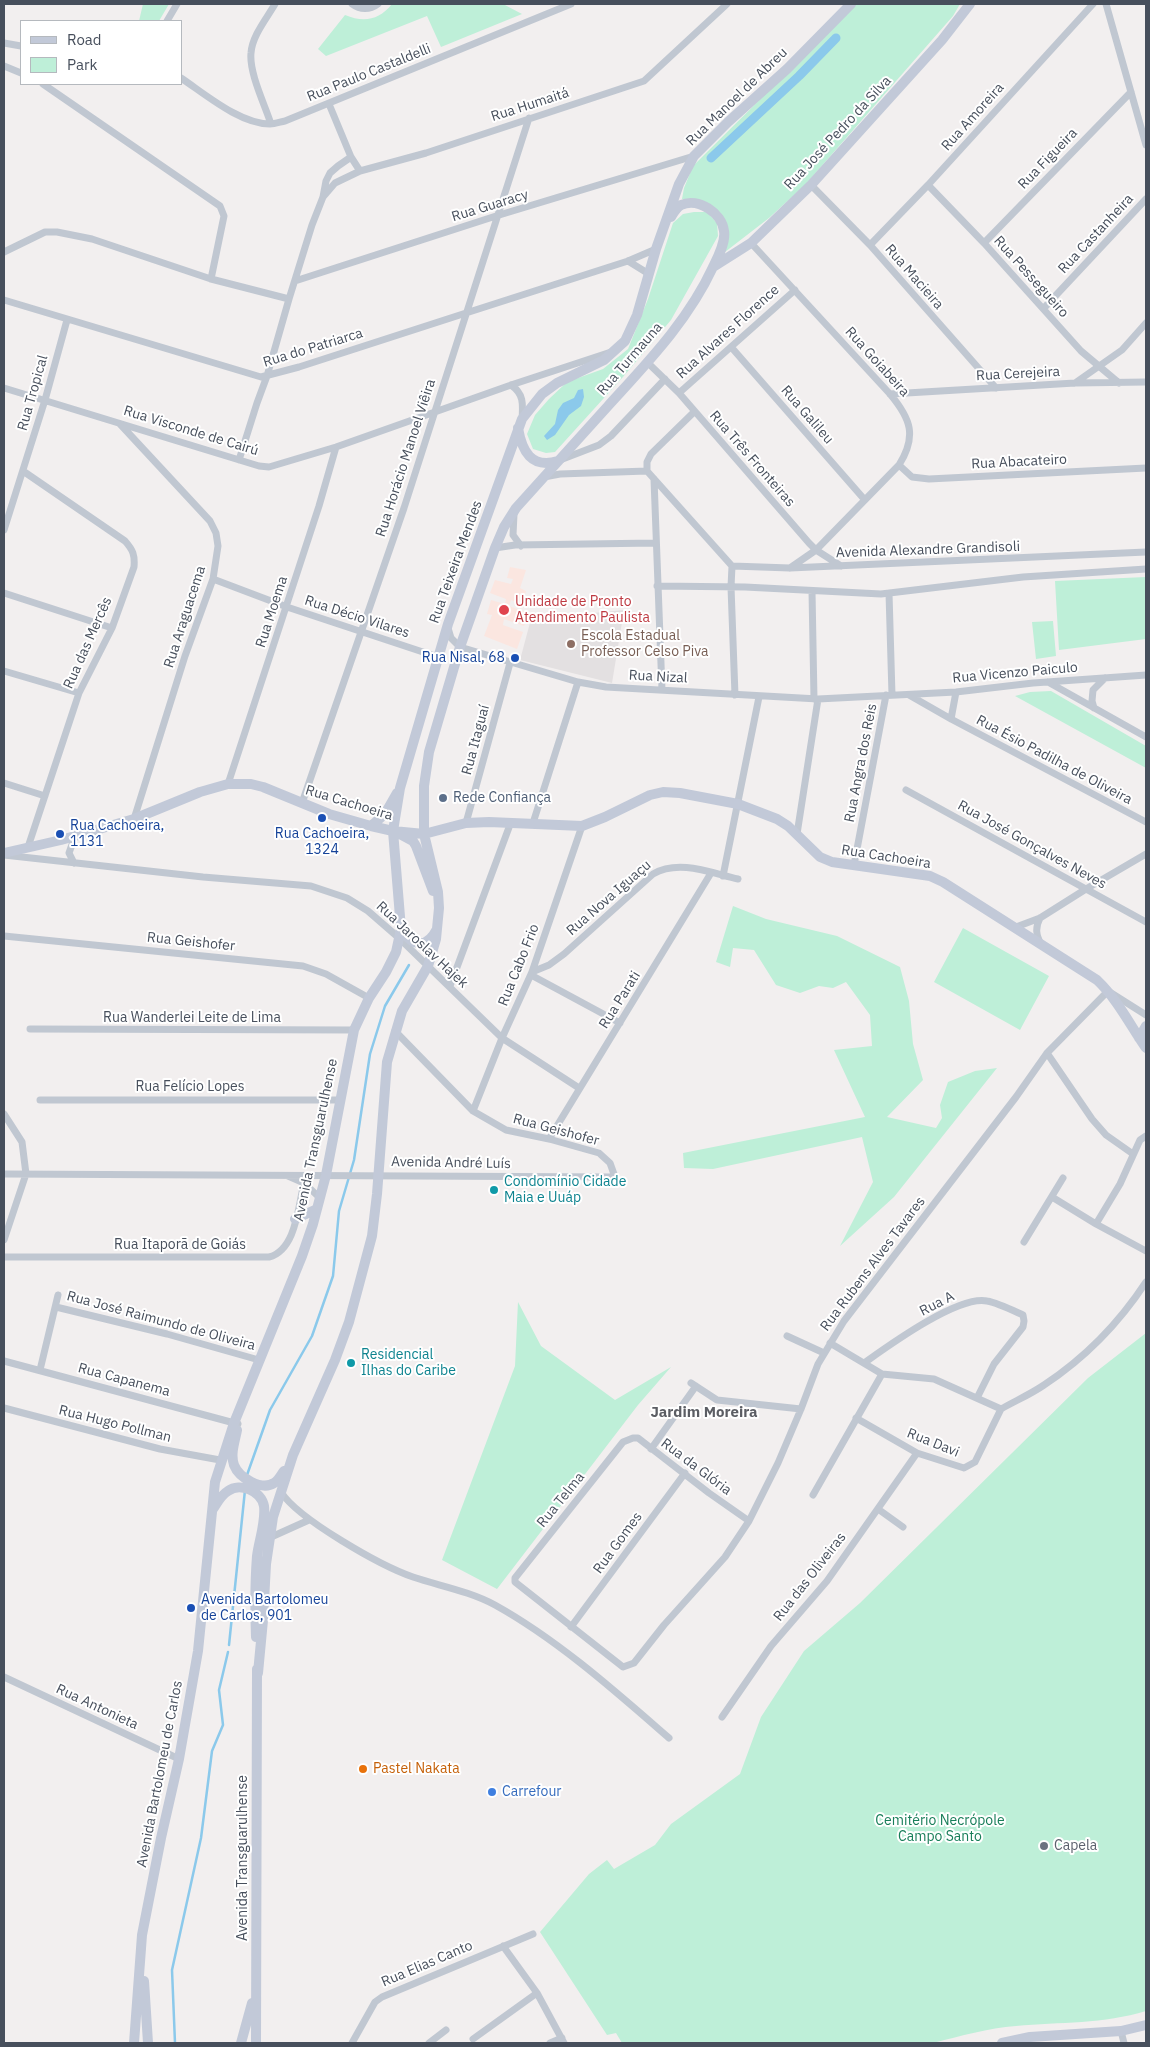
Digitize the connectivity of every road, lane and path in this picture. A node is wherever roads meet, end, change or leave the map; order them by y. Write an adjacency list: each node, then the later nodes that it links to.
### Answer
1 (177, 4): 11 (street)
2 (275, 4): 21 (street)
3 (352, 4): 4 (street)
4 (378, 4)
5 (571, 4): 19 (street, Rua Paulo Castaldelli)
6 (726, 4): 20 (street, Rua Humaitá)
7 (852, 4): 23 (main road, Rua Manoel de Abreu)
8 (970, 4): 26 (main road, Rua José Pedro da Silva)
9 (1093, 4): 27 (street, Rua Amoreira)
10 (1106, 4): 18 (street)
11 (168, 20)
12 (4, 43): 13 (street)
13 (20, 46)
14 (4, 66): 15 (street)
15 (20, 73)
16 (182, 79): 21 (street)
17 (44, 85): 40 (street)
18 (1131, 92): 22 (street); 33 (street, Rua Figueira)
19 (329, 104): 21 (street, Rua Paulo Castaldelli); 24 (street)
20 (529, 118): 25 (street, Rua Humaitá); 30 (street, Rua Horácio Manoel Viêira)
21 (271, 124)
22 (1146, 145)
23 (694, 156): 30 (street, Rua Guaracy); 31 (main road, Rua Manoel de Abreu)
24 (351, 157): 25 (street); 28 (street, Rua Humaitá)
25 (360, 171): 28 (street, Rua Humaitá)
26 (812, 185): 32 (main road, Rua José Pedro da Silva); 34 (street, Rua Macieira)
27 (928, 185): 33 (street, Rua Pessegueiro); 34 (street, Rua Amoreira)
28 (323, 197): 41 (street, Rua Humaitá)
29 (1146, 198): 45 (street, Rua Castanheira)
30 (496, 216): 41 (street, Rua Guaracy); 46 (street, Rua Horácio Manoel Viêira)
31 (664, 226): 35 (main road); 38 (main road, Rua Turmauna)
32 (751, 243): 38 (main road, Rua José Pedro da Silva); 42 (street, Rua Goiabeira)
33 (984, 243): 45 (street, Rua Pessegueiro)
34 (870, 245): 60 (street, Rua Macieira)
35 (656, 249): 37 (street, Rua do Patriarca); 39 (main road)
36 (4, 252): 40 (street)
37 (628, 261): 39 (street); 46 (street, Rua do Patriarca)
38 (713, 268): 51 (main road, Rua Turmauna)
39 (649, 274): 50 (main road)
40 (211, 279): 44 (street)
41 (295, 281): 44 (street, Rua Humaitá)
42 (794, 290): 49 (street, Rua Alvares Florence); 62 (street, Rua Goiabeira)
43 (4, 300): 47 (street, Rua do Patriarca)
44 (289, 300): 53 (street, Rua Humaitá)
45 (1044, 308): 52 (street, Rua Pessegueiro)
46 (466, 313): 53 (street, Rua do Patriarca); 65 (street, Rua Horácio Manoel Viêira)
47 (67, 320): 53 (street, Rua do Patriarca); 63 (street, Rua Tropical)
48 (1146, 323): 52 (street)
49 (732, 348): 61 (street, Rua Alvares Florence); 76 (street, Rua Galileu)
50 (616, 351): 58 (street, Rua Visconde de Cairú); 66 (main road, Rua Teixeira Mendes)
51 (648, 363): 54 (street, Rua Três Fronteiras); 71 (main road, Rua Turmauna)
52 (1099, 366): 56 (street); 57 (street, Rua Pessegueiro)
53 (267, 376): 69 (street, Rua Humaitá)
54 (665, 379): 61 (street, Rua Três Fronteiras); 71 (street, Rua Turmauna)
55 (1146, 382): 57 (street, Rua Cerejeira)
56 (1075, 383): 57 (street, Rua Cerejeira); 60 (street, Rua Cerejeira)
57 (1119, 383)
58 (511, 385): 65 (street, Rua Visconde de Cairú); 66 (street)
59 (4, 388): 63 (street, Rua Visconde de Cairú)
60 (996, 388): 62 (street, Rua Cerejeira)
61 (679, 393): 64 (street, Rua Três Fronteiras)
62 (890, 394): 70 (street, Rua Goiabeira)
63 (45, 400): 67 (street, Rua Visconde de Cairú); 73 (street, Rua Tropical)
64 (694, 412): 74 (street); 82 (street, Rua Três Fronteiras)
65 (434, 413): 68 (street, Rua Visconde de Cairú); 97 (street, Rua Horácio Manoel Viêira)
66 (520, 423): 71 (main road); 95 (main road, Rua Teixeira Mendes)
67 (120, 424): 69 (street, Rua Visconde de Cairú); 88 (street, Rua Araguacema)
68 (336, 448): 69 (street, Rua Visconde de Cairú); 94 (street, Rua Moema)
69 (239, 460)
70 (899, 465): 72 (street, Rua Abacateiro); 76 (street, Rua Goiabeira)
71 (556, 467): 74 (street); 77 (main road, Rua Turmauna)
72 (1146, 468)
73 (22, 471): 78 (street, Rua Tropical); 96 (street, Rua das Mercês)
74 (647, 471): 75 (street)
75 (654, 479): 79 (street); 84 (street)
76 (864, 499): 82 (street, Rua Goiabeira)
77 (516, 508): 80 (street); 81 (main road, Rua Turmauna)
78 (4, 530)
79 (656, 543): 80 (street); 89 (street)
80 (522, 546): 81 (street)
81 (495, 548): 98 (main road)
82 (816, 550): 85 (street, Rua Três Fronteiras); 86 (street, Rua Goiabeira)
83 (1146, 552): 85 (street, Avenida Alexandre Grandisoli)
84 (732, 566): 86 (street, Avenida Alexandre Grandisoli); 90 (street)
85 (841, 566): 86 (street, Avenida Alexandre Grandisoli)
86 (790, 568)
87 (1146, 569): 93 (street)
88 (213, 579): 94 (street, Rua Décio Vilares); 124 (street, Rua Araguacema)
89 (657, 586): 90 (street); 106 (street)
90 (731, 587): 91 (street); 109 (street)
91 (812, 591): 93 (street); 113 (street)
92 (4, 593): 96 (street)
93 (889, 594): 110 (street, Rua Angra dos Reis)
94 (286, 607): 97 (street, Rua Décio Vilares); 118 (street, Rua Moema)
95 (448, 624): 98 (street); 99 (main road, Rua Teixeira Mendes)
96 (112, 628): 108 (street, Rua das Mercês)
97 (361, 632): 99 (street, Rua Décio Vilares); 122 (street, Rua Horácio Manoel Viêira)
98 (460, 647): 100 (street, Rua Nizal); 132 (main road)
99 (438, 657): 119 (main road, Rua Teixeira Mendes)
100 (510, 663): 104 (street, Rua Nizal); 127 (street, Rua Itaguaí)
101 (4, 671): 108 (street)
102 (1146, 675): 103 (street, Rua Vicenzo Paiculo)
103 (1105, 678): 105 (street, Rua Vicenzo Paiculo); 114 (street)
104 (578, 682): 106 (street, Rua Nizal); 128 (street)
105 (1048, 682): 107 (street, Rua Vicenzo Paiculo); 114 (street)
106 (662, 690): 109 (street, Rua Nizal)
107 (956, 692): 111 (street, Rua Vicenzo Paiculo); 115 (street)
108 (79, 693): 121 (street, Rua das Mercês)
109 (735, 695): 112 (street, Rua Nizal)
110 (889, 695): 111 (street, Rua Vicenzo Paiculo); 113 (street, Rua Nizal); 139 (street, Rua Angra dos Reis)
111 (909, 695): 115 (street, Rua Ésio Padilha de Oliveira)
112 (759, 697): 113 (street, Rua Nizal); 123 (street)
113 (816, 699): 133 (street)
114 (1094, 708): 116 (street)
115 (951, 719): 126 (street, Rua Ésio Padilha de Oliveira)
116 (1146, 737)
117 (4, 783): 121 (street)
118 (228, 784): 122 (main road, Rua Cachoeira); 124 (main road, Rua Cachoeira)
119 (400, 788): 129 (main road); 131 (main road, Rua Teixeira Mendes)
120 (906, 790): 143 (street, Rua José Gonçalves Neves)
121 (45, 796): 135 (street, Rua das Mercês)
122 (302, 804): 129 (main road, Rua Cachoeira)
123 (738, 804): 130 (main road, Rua Cachoeira); 133 (main road, Rua Cachoeira); 141 (street)
124 (134, 819): 134 (main road, Rua Cachoeira)
125 (511, 822): 127 (main road, Rua Cachoeira); 128 (main road, Rua Cachoeira); 155 (street)
126 (1146, 822)
127 (466, 823): 132 (main road, Rua Cachoeira)
128 (533, 823): 130 (main road, Rua Cachoeira)
129 (371, 826): 131 (main road, Rua Cachoeira)
130 (582, 826): 154 (street, Rua Cabo Frio)
131 (392, 831): 132 (main road, Rua Cachoeira); 144 (main road); 149 (main road, Avenida Transguarulhense)
132 (424, 834): 144 (main road)
133 (797, 834): 139 (main road, Rua Cachoeira)
134 (75, 836): 135 (main road, Rua Cachoeira); 138 (street)
135 (28, 847): 136 (main road, Rua Cachoeira)
136 (4, 854): 138 (street, Rua Jaroslav Hajek)
137 (1146, 854): 143 (street)
138 (74, 863): 149 (street, Rua Jaroslav Hajek)
139 (854, 865): 148 (main road, Rua Cachoeira)
140 (711, 873): 141 (street, Rua Nova Iguaçu); 154 (street, Rua Nova Iguaçu); 159 (street, Rua Parati)
141 (723, 876): 142 (street, Rua Nova Iguaçu)
142 (738, 879)
143 (1086, 889): 145 (street); 146 (street, Rua José Gonçalves Neves)
144 (439, 908): 147 (main road)
145 (1040, 918): 148 (street); 151 (street)
146 (1146, 922)
147 (438, 926): 152 (main road); 153 (main road)
148 (1016, 928): 151 (main road, Rua Cachoeira)
149 (400, 933): 152 (main road); 157 (main road, Avenida Transguarulhense)
150 (4, 936): 157 (street, Rua Geishofer)
151 (1041, 944): 156 (main road, Rua Cachoeira)
152 (413, 945): 153 (street, Rua Jaroslav Hajek)
153 (428, 966): 155 (street, Rua Jaroslav Hajek); 163 (main road)
154 (532, 973): 159 (street); 164 (street, Rua Cabo Frio)
155 (450, 986): 164 (street, Rua Jaroslav Hajek)
156 (1108, 991): 158 (street); 165 (main road, Rua Cachoeira); 167 (street, Rua Rubens Alves Tavares)
157 (369, 998): 162 (main road, Avenida Transguarulhense)
158 (1146, 1015)
159 (620, 1023): 168 (street, Rua Parati)
160 (1146, 1026): 165 (main road)
161 (30, 1029): 162 (street, Rua Wanderlei Leite de Lima)
162 (354, 1030): 170 (main road, Avenida Transguarulhense)
163 (395, 1031): 171 (street, Rua Geishofer); 180 (main road)
164 (502, 1038): 168 (street, Rua Jaroslav Hajek); 171 (street, Rua Cabo Frio)
165 (1139, 1038): 166 (main road, Rua Cachoeira)
166 (1146, 1048)
167 (1047, 1053): 175 (street); 197 (street, Rua Rubens Alves Tavares)
168 (579, 1088): 174 (street, Rua Parati)
169 (40, 1100): 170 (street, Rua Felício Lopes)
170 (340, 1100): 179 (main road, Avenida Transguarulhense)
171 (473, 1111): 174 (street, Rua Geishofer)
172 (4, 1114): 177 (street)
173 (1146, 1136): 175 (street)
174 (549, 1139): 181 (street, Rua Geishofer)
175 (1133, 1154): 188 (street)
176 (4, 1174): 177 (street, Avenida André Luís)
177 (26, 1174): 178 (street, Avenida André Luís); 189 (street)
178 (286, 1175): 179 (street, Avenida André Luís); 183 (street, Avenida André Luís)
179 (326, 1175): 180 (street, Avenida André Luís); 185 (main road, Avenida Transguarulhense)
180 (378, 1175): 181 (street, Avenida André Luís); 213 (main road)
181 (615, 1177)
182 (1063, 1178): 184 (street)
183 (304, 1183): 185 (street, Avenida André Luís); 187 (street, Rua Itaporã de Goiás)
184 (1052, 1197): 188 (street); 190 (street)
185 (320, 1198): 186 (main road, Avenida Transguarulhense)
186 (317, 1209): 187 (main road); 199 (main road, Avenida Transguarulhense)
187 (295, 1219): 192 (street, Rua Itaporã de Goiás)
188 (1096, 1224): 191 (street)
189 (4, 1240)
190 (1024, 1242)
191 (1146, 1251)
192 (4, 1257)
193 (1146, 1282): 207 (street)
194 (58, 1295): 195 (street)
195 (56, 1307): 199 (street, Rua José Raimundo de Oliveira); 202 (street)
196 (787, 1336): 198 (street)
197 (830, 1343): 198 (street, Rua Rubens Alves Tavares); 201 (street)
198 (824, 1353): 206 (street, Rua Rubens Alves Tavares)
199 (259, 1360): 209 (main road, Avenida Transguarulhense)
200 (4, 1361): 202 (street, Rua Capanema)
201 (864, 1363): 203 (street); 204 (street, Rua A)
202 (40, 1370): 209 (street, Rua Capanema)
203 (882, 1374): 204 (street); 208 (street)
204 (977, 1398): 207 (street)
205 (4, 1408): 214 (street, Rua Hugo Pollman)
206 (801, 1409): 211 (street); 221 (street, Rua Rubens Alves Tavares)
207 (1000, 1409): 212 (street, Rua Davi)
208 (856, 1418): 212 (street, Rua Davi); 217 (street)
209 (236, 1423): 213 (main road); 214 (main road)
210 (628, 1439): 211 (street, Rua da Glória); 224 (street, Rua Telma)
211 (651, 1448): 215 (street, Rua da Glória)
212 (917, 1453): 218 (street, Rua das Oliveiras)
213 (293, 1455): 216 (main road)
214 (220, 1460): 219 (main road)
215 (685, 1473): 221 (street, Rua da Glória); 224 (street, Rua Gomes)
216 (281, 1492): 220 (street); 223 (main road)
217 (813, 1495)
218 (878, 1509): 222 (street); 227 (street, Rua das Oliveiras)
219 (213, 1510): 225 (main road); 229 (main road, Avenida Bartolomeu de Carlos)
220 (309, 1520): 223 (street); 228 (street)
221 (749, 1521): 224 (street, Rua Rubens Alves Tavares)
222 (903, 1527)
223 (269, 1538): 225 (main road)
224 (571, 1628)
225 (258, 1673): 233 (main road, Avenida Transguarulhense)
226 (4, 1677): 229 (street, Rua Antonieta)
227 (722, 1717)
228 (669, 1738)
229 (179, 1759): 231 (main road, Avenida Bartolomeu de Carlos)
230 (533, 1934): 232 (street, Rua Elias Canto)
231 (142, 1935): 240 (main road, Avenida Bartolomeu de Carlos); 241 (main road)
232 (503, 1946): 234 (street); 244 (street, Rua Elias Canto)
233 (256, 1964): 242 (main road); 243 (main road, Avenida Transguarulhense)
234 (536, 1993): 238 (street); 239 (street)
235 (1146, 2024): 237 (main road)
236 (446, 2030): 245 (street)
237 (1121, 2031): 247 (main road); 248 (street)
238 (473, 2039)
239 (563, 2040): 246 (street)
240 (134, 2043)
241 (148, 2043)
242 (241, 2043)
243 (256, 2043)
244 (352, 2043)
245 (429, 2043)
246 (550, 2043)
247 (1002, 2043)
248 (1124, 2043)

